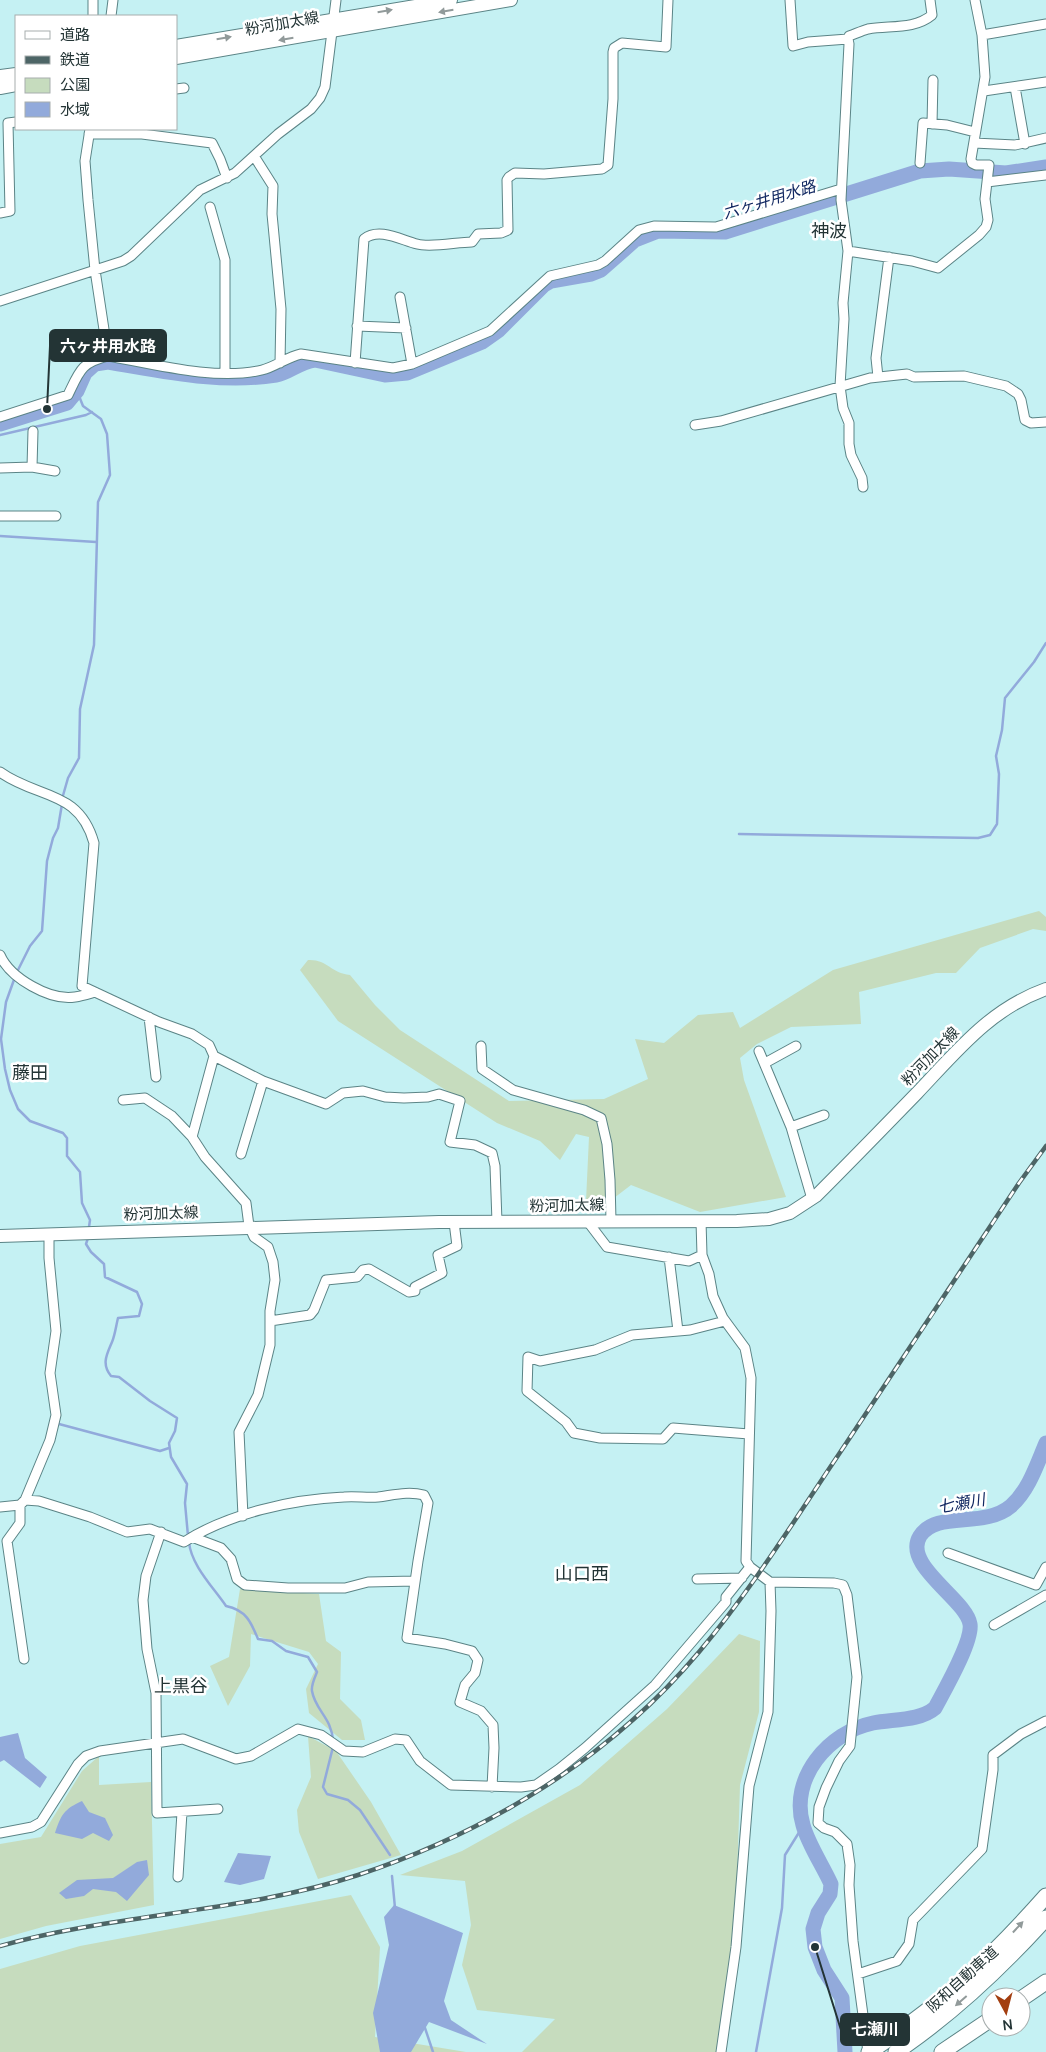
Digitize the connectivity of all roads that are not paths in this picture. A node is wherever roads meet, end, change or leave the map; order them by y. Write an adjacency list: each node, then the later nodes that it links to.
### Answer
1 (93, 0): 10 (street)
2 (113, 0): 11 (street)
3 (336, 0): 13 (street)
4 (451, 0): 13 (main road, 粉河加太線, one-way to 4)
5 (511, 0): 13 (main road, 粉河加太線, one-way to 13)
6 (668, 0): 46 (street)
7 (790, 0): 15 (street)
8 (930, 0): 15 (street)
9 (975, 0): 14 (street)
10 (93, 15)
11 (111, 15)
12 (1046, 24): 14 (street)
13 (334, 25): 16 (main road, 粉河加太線, one-way to 13); 17 (main road, 粉河加太線, one-way to 17); 33 (street)
14 (982, 35): 25 (street)
15 (848, 39): 38 (street)
16 (178, 46)
17 (178, 58)
18 (15, 74): 19 (main road)
19 (0, 76)
20 (933, 80): 27 (street)
21 (1046, 82): 23 (street)
22 (15, 85): 24 (main road)
23 (1016, 87): 25 (street); 32 (street)
24 (0, 88)
25 (984, 91): 29 (street)
26 (15, 122): 40 (street)
27 (932, 124): 29 (street); 34 (street)
28 (89, 131): 37 (street); 43 (street)
29 (975, 132): 31 (street)
30 (1046, 138): 32 (street)
31 (974, 143): 32 (street); 36 (street)
32 (1025, 144)
33 (254, 156): 37 (street); 49 (street)
34 (920, 163)
35 (1046, 175): 36 (street)
36 (988, 176): 42 (street)
37 (227, 178): 43 (street)
38 (841, 194): 41 (street); 51 (street)
39 (210, 207): 52 (street)
40 (0, 213)
41 (848, 251): 42 (street); 54 (street)
42 (888, 257): 53 (street)
43 (95, 270): 45 (street); 48 (street)
44 (400, 297): 47 (street)
45 (0, 301)
46 (357, 326): 47 (street); 50 (street)
47 (406, 328): 51 (street)
48 (108, 356): 52 (street); 55 (street)
49 (280, 363): 50 (street); 52 (street)
50 (355, 363): 51 (street)
51 (412, 364)
52 (225, 373)
53 (878, 377): 54 (street); 56 (street)
54 (840, 386): 57 (street); 62 (street)
55 (0, 417)
56 (1046, 422)
57 (695, 425)
58 (32, 431): 59 (street)
59 (32, 467): 60 (street); 61 (street)
60 (0, 468)
61 (54, 471)
62 (863, 488)
63 (0, 516): 64 (street)
64 (56, 516)
65 (0, 772): 68 (street)
66 (0, 955): 68 (street)
67 (1046, 989): 82 (main road, 粉河加太線)
68 (94, 992): 69 (street)
69 (149, 1018): 73 (street); 75 (street)
70 (481, 1046): 83 (street)
71 (796, 1046): 74 (street)
72 (759, 1051): 74 (street)
73 (214, 1056): 76 (street); 80 (street)
74 (765, 1063): 79 (street)
75 (156, 1077)
76 (263, 1081): 81 (street); 86 (street)
77 (122, 1100): 80 (street)
78 (824, 1115): 79 (street)
79 (791, 1127): 82 (street)
80 (192, 1137): 88 (street)
81 (241, 1154)
82 (812, 1199): 84 (main road, 粉河加太線)
83 (611, 1221): 84 (main road, 粉河加太線); 87 (main road, 粉河加太線)
84 (701, 1221): 91 (street)
85 (454, 1222): 86 (main road, 粉河加太線); 88 (main road, 粉河加太線); 93 (street)
86 (497, 1222): 87 (main road, 粉河加太線)
87 (588, 1222): 92 (street)
88 (249, 1226): 89 (main road, 粉河加太線); 93 (street)
89 (49, 1234): 90 (main road, 粉河加太線); 97 (street)
90 (0, 1236)
91 (702, 1256): 92 (street); 94 (street)
92 (669, 1257): 95 (street)
93 (270, 1321): 99 (street)
94 (725, 1321): 95 (street); 96 (street)
95 (678, 1331): 96 (street)
96 (749, 1434): 103 (street)
97 (22, 1502): 98 (street); 100 (street); 111 (street)
98 (0, 1507)
99 (243, 1516): 101 (street); 107 (street)
100 (161, 1532): 101 (street); 113 (street)
101 (192, 1536): 107 (street)
102 (948, 1553): 104 (street)
103 (750, 1567): 105 (street); 108 (street)
104 (1046, 1567)
105 (742, 1578): 106 (street); 114 (street)
106 (697, 1579)
107 (415, 1581): 114 (street)
108 (770, 1582): 121 (street); 129 (street)
109 (1046, 1595): 110 (street)
110 (994, 1625)
111 (24, 1659)
112 (1046, 1721): 121 (street)
113 (157, 1742): 114 (street); 116 (street); 117 (street)
114 (492, 1787)
115 (218, 1809): 116 (street)
116 (182, 1812): 118 (street)
117 (0, 1833)
118 (178, 1877)
119 (1046, 1896): 128 (highway, 阪和自動車道, one-way to 119)
120 (1046, 1918): 128 (highway, 阪和自動車道, one-way to 128)
121 (858, 1974): 130 (street)
122 (1046, 1982): 124 (highway)
123 (1046, 1991): 125 (highway)
124 (1031, 1992)
125 (1031, 2001)
126 (981, 2026): 132 (highway)
127 (981, 2034): 133 (highway)
128 (908, 2035): 130 (highway, 阪和自動車道); 131 (highway, 阪和自動車道)
129 (721, 2052)
130 (868, 2052)
131 (896, 2052)
132 (942, 2052)
133 (955, 2052)

